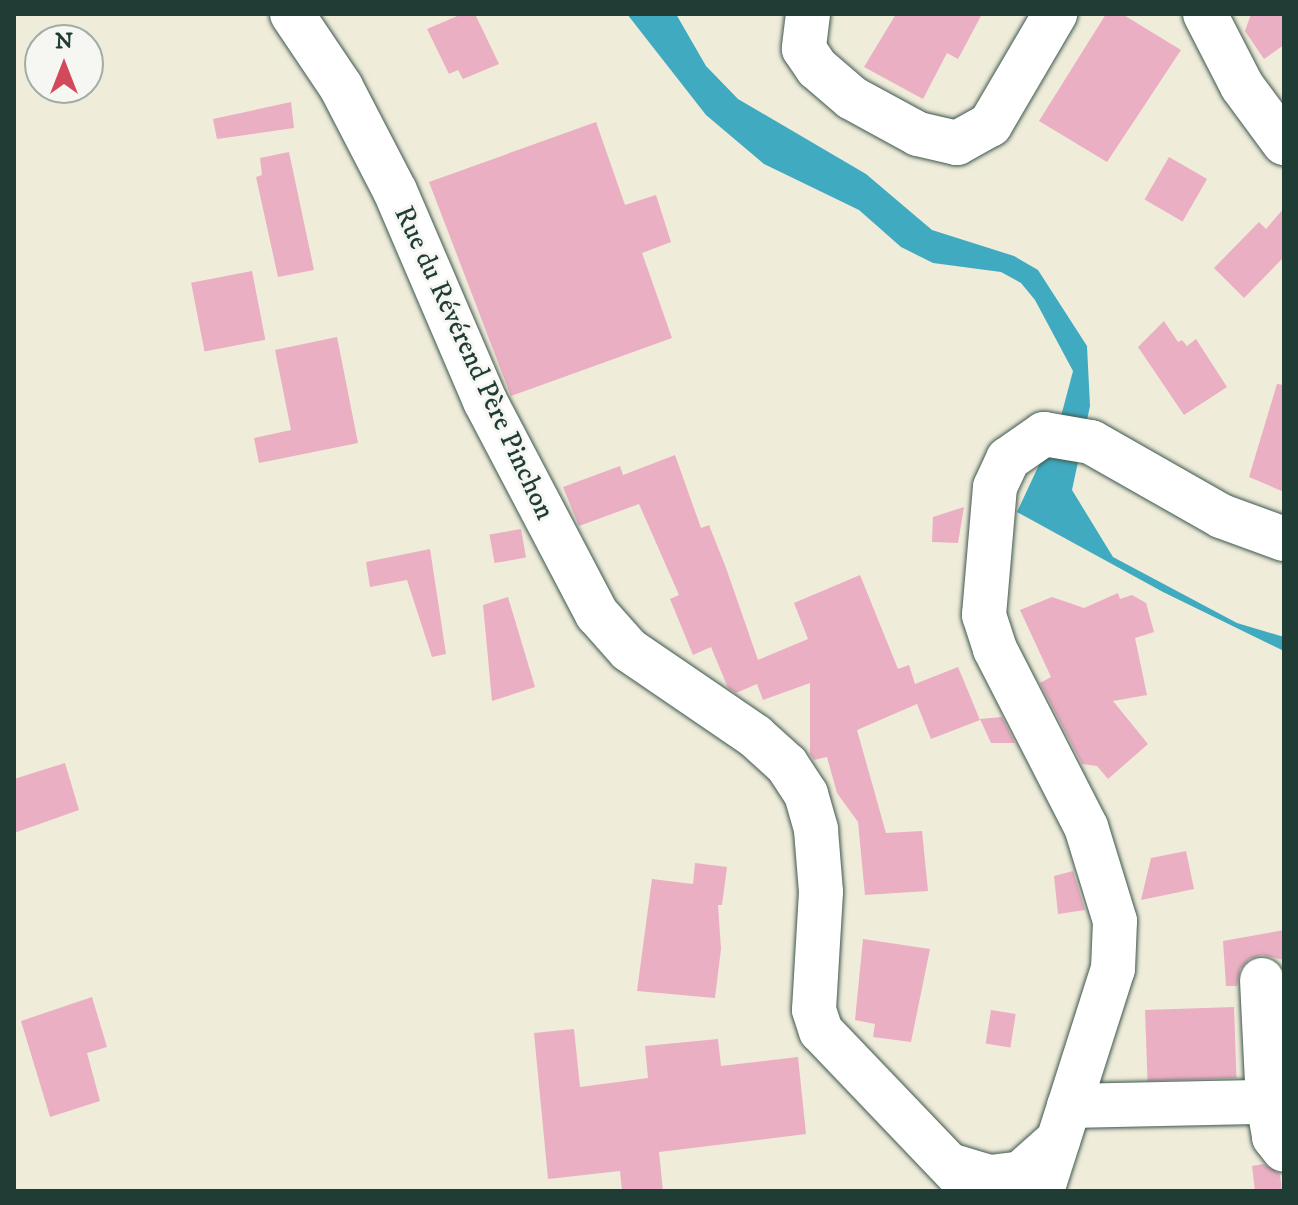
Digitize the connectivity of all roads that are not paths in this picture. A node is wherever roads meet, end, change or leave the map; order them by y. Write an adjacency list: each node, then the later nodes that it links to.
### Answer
1 (292, 14): 11 (street, Rue du Révérend Père Pinchon)
2 (808, 14): 3 (street)
3 (1055, 14)
4 (1205, 14): 5 (street)
5 (1284, 143)
6 (1284, 539): 9 (street)
7 (1262, 980): 8 (street)
8 (1268, 1102): 9 (street); 10 (street)
9 (1064, 1123): 11 (street); 12 (street)
10 (1284, 1150)
11 (963, 1178)
12 (1042, 1191)

